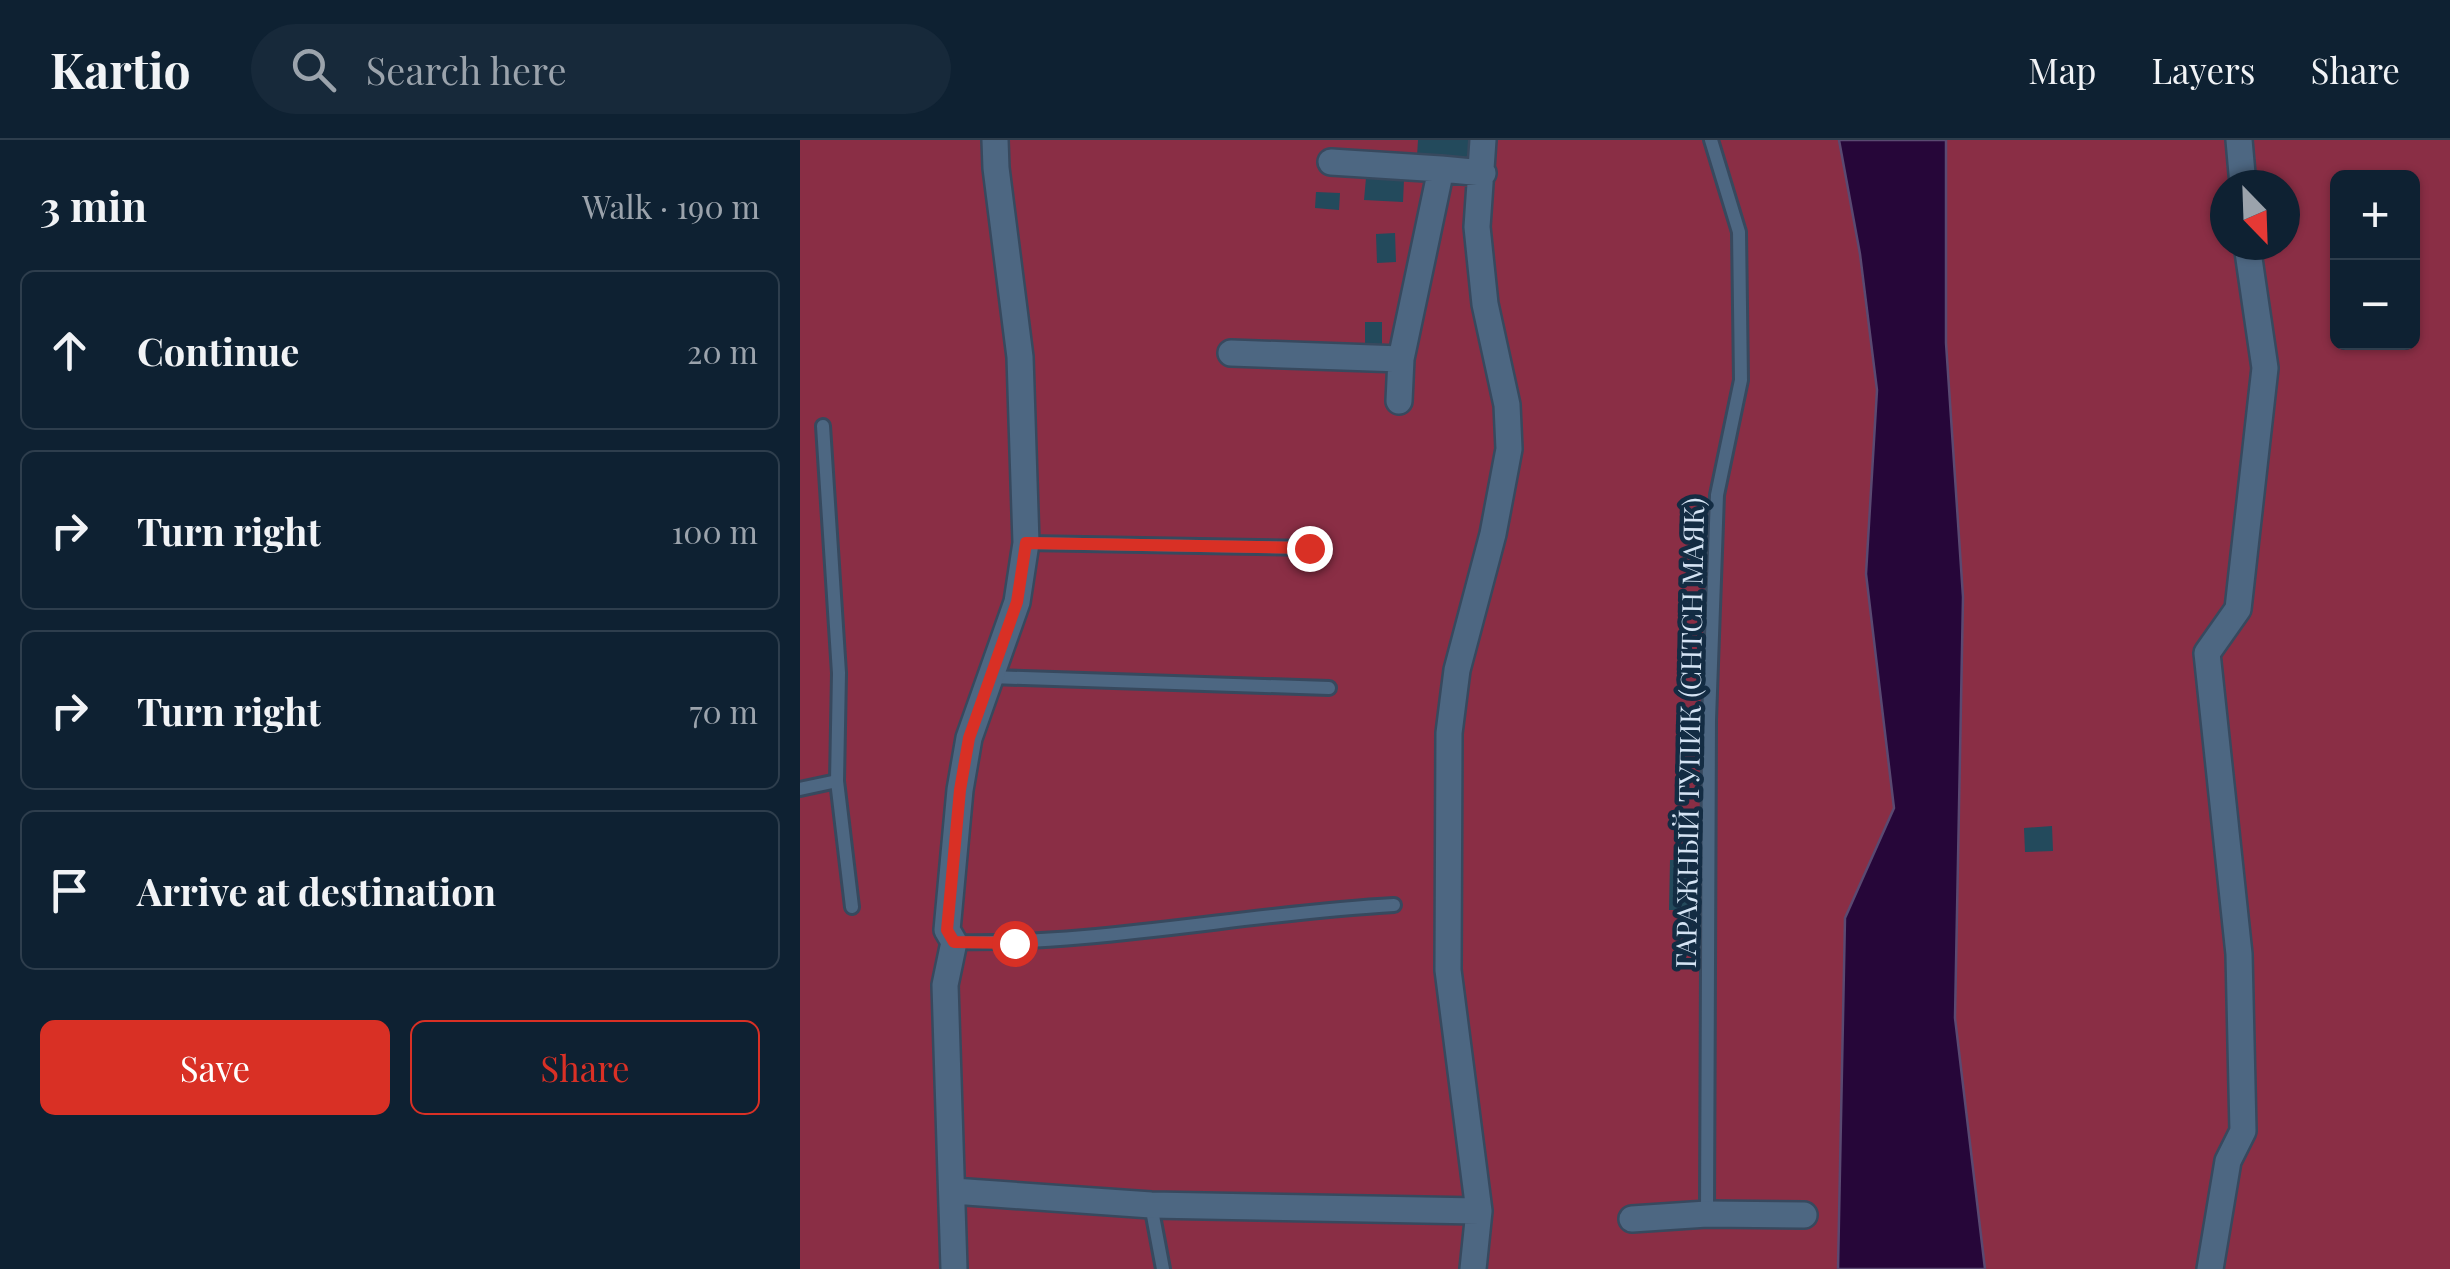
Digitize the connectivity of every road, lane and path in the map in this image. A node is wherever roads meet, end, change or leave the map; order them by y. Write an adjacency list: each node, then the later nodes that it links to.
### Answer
1 (995, 140): 14 (street)
2 (1483, 140): 8 (street)
3 (1711, 140): 26 (lane, ГАРАЖНЫЙ ТУПИК (СНТСН МАЯК))
4 (2240, 140): 7 (street)
5 (1330, 162): 6 (street)
6 (1441, 170): 8 (street); 11 (street)
7 (2241, 170)
8 (1483, 173): 25 (street)
9 (2249, 260): 32 (street)
10 (1231, 353): 11 (street)
11 (1401, 359): 12 (street)
12 (1399, 402)
13 (823, 426): 18 (lane)
14 (1026, 543): 15 (lane); 16 (street)
15 (1309, 548)
16 (988, 677): 17 (lane); 22 (street)
17 (1329, 688)
18 (837, 781): 19 (lane); 21 (lane)
19 (800, 789)
20 (1394, 905): 22 (lane)
21 (852, 907)
22 (954, 942): 23 (street)
23 (953, 1190): 24 (street); 29 (street)
24 (1151, 1205): 25 (street); 30 (lane)
25 (1479, 1211): 31 (street)
26 (1708, 1214): 27 (street); 28 (street)
27 (1804, 1215)
28 (1632, 1219)
29 (954, 1269)
30 (1163, 1269)
31 (1473, 1269)
32 (2210, 1269)

